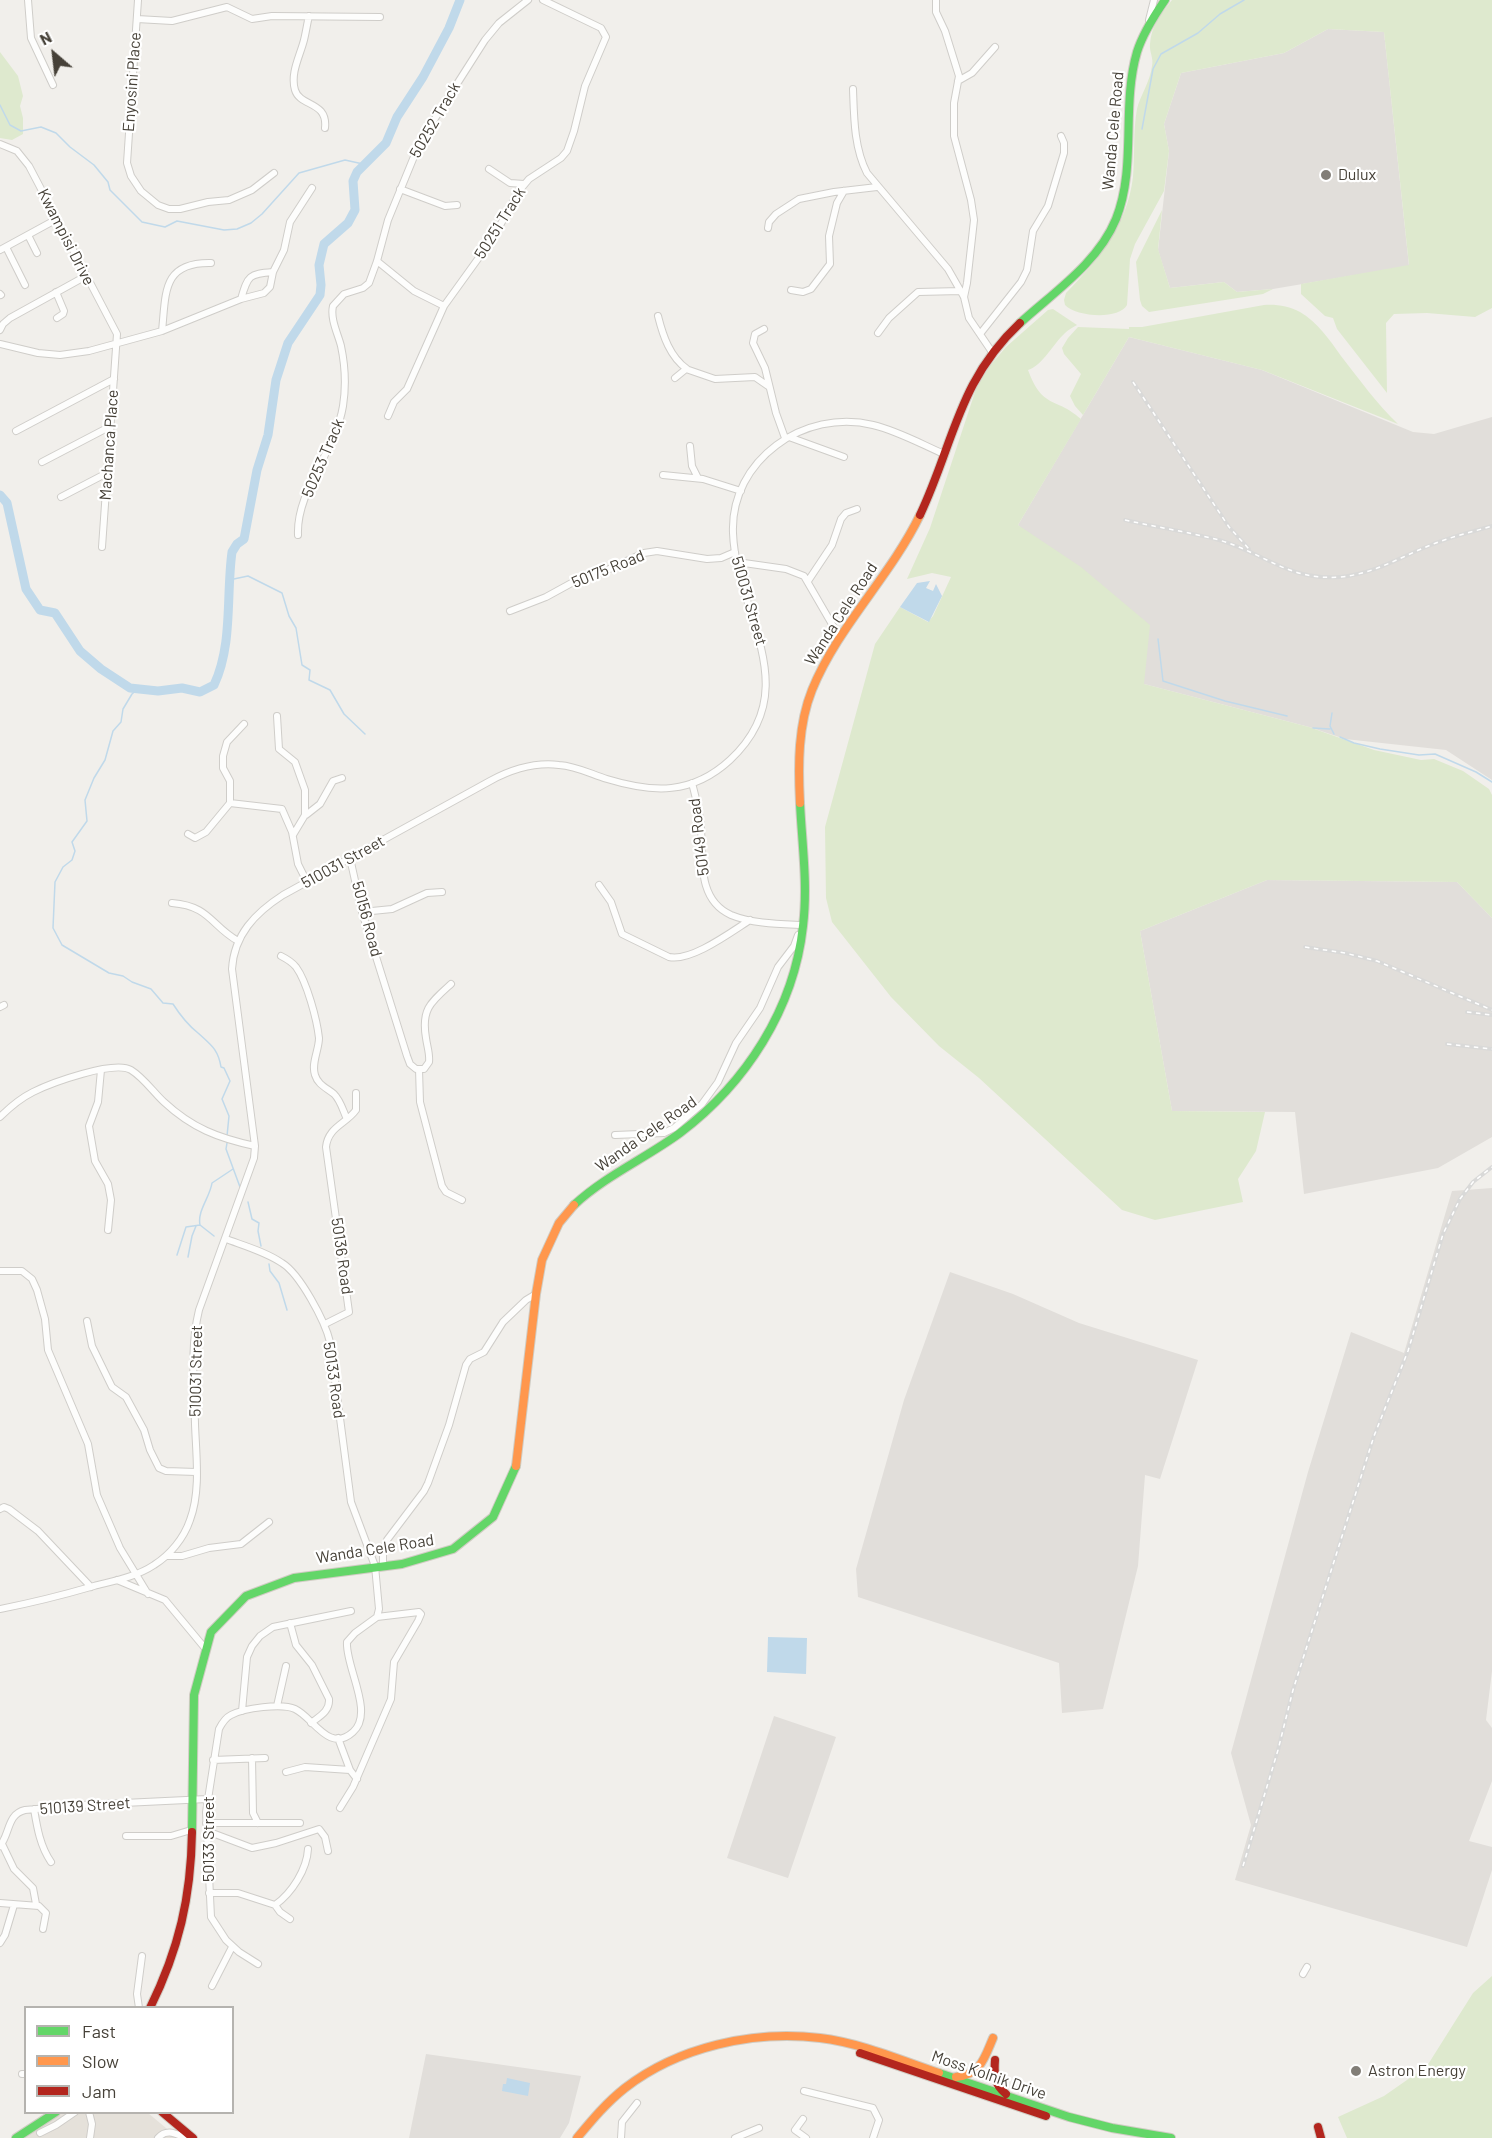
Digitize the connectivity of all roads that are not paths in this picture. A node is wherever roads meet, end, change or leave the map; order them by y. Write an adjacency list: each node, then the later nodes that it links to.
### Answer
1 (28, 0): 14 (street)
2 (138, 0): 10 (street, Enyosini Place)
3 (528, 0): 24 (street, 50252 Track)
4 (543, 0): 21 (street, 50251 Track)
5 (936, 0): 13 (street)
6 (1154, 0): 11 (street)
7 (1165, 0): 11 (street, Wanda Cele Road)
8 (309, 16): 9 (street); 10 (street); 16 (street)
9 (380, 17)
10 (137, 19): 20 (street, Enyosini Place)
11 (1149, 21): 52 (street, Wanda Cele Road)
12 (995, 47): 13 (street)
13 (958, 81): 39 (street)
14 (53, 85)
15 (853, 90): 22 (street)
16 (325, 128)
17 (1061, 136): 49 (street)
18 (0, 144): 27 (street, Kwampisi Drive)
19 (489, 169): 21 (street)
20 (274, 173)
21 (524, 184): 41 (street, 50251 Track)
22 (877, 187): 25 (street); 39 (street)
23 (312, 188): 34 (street)
24 (400, 189): 26 (street); 32 (street, 50252 Track)
25 (844, 191): 28 (street); 37 (street)
26 (457, 205)
27 (57, 219): 29 (street); 35 (street, Kwampisi Drive)
28 (768, 228)
29 (28, 235): 30 (street); 31 (street)
30 (3, 248): 36 (street)
31 (37, 253)
32 (377, 261): 41 (street); 42 (street, 50252 Track)
33 (211, 263): 47 (street)
34 (273, 272): 40 (street); 40 (street)
35 (86, 276): 38 (street); 50 (street, Kwampisi Drive)
36 (25, 285)
37 (791, 291)
38 (56, 292): 44 (street); 46 (street)
39 (962, 294): 48 (street); 49 (street)
40 (241, 299): 47 (street)
41 (444, 306): 57 (street, 50251 Track)
42 (332, 309): 71 (street, 50253 Track)
43 (658, 316): 53 (street)
44 (57, 318)
45 (764, 329): 56 (street)
46 (0, 330)
47 (162, 331): 50 (street)
48 (878, 333)
49 (980, 334): 52 (street)
50 (117, 343): 51 (street); 55 (street, Machanca Place)
51 (0, 344)
52 (992, 352): 62 (street, Wanda Cele Road)
53 (688, 369): 54 (street); 56 (street)
54 (675, 378)
55 (114, 379): 58 (street, Machanca Place); 59 (street)
56 (769, 386): 60 (street)
57 (388, 416)
58 (111, 426): 64 (street); 65 (street, Machanca Place)
59 (16, 431)
60 (787, 437): 62 (street, 510031 Street); 63 (street); 68 (street, 510031 Street)
61 (690, 446): 67 (street)
62 (944, 454): 77 (street, Wanda Cele Road)
63 (844, 458)
64 (42, 462)
65 (107, 473): 69 (street); 72 (street, Machanca Place)
66 (663, 475): 67 (street)
67 (699, 478): 68 (street)
68 (741, 491): 73 (street, 510031 Street)
69 (61, 497)
70 (857, 509): 75 (street)
71 (298, 535)
72 (102, 547)
73 (735, 552): 74 (street, 510031 Street); 76 (street, 50175 Road)
74 (737, 562): 75 (street); 81 (street, 510031 Street)
75 (808, 581): 77 (street)
76 (510, 611)
77 (840, 638): 93 (street, Wanda Cele Road)
78 (277, 716): 83 (street)
79 (244, 724): 82 (street)
80 (342, 778): 83 (street)
81 (692, 783): 86 (street, 510031 Street); 92 (street, 50149 Road)
82 (230, 803): 84 (street); 85 (street)
83 (305, 815): 85 (street)
84 (189, 834)
85 (292, 835): 87 (street)
86 (351, 858): 87 (street, 510031 Street); 91 (street, 50156 Road)
87 (307, 882): 94 (street, 510031 Street)
88 (599, 885): 92 (street)
89 (442, 892): 91 (street)
90 (172, 903): 94 (street)
91 (362, 912): 97 (street, 50156 Road)
92 (750, 920): 93 (street, 50149 Road)
93 (801, 925): 102 (street); 108 (street, Wanda Cele Road)
94 (238, 941): 103 (street, 510031 Street)
95 (281, 956): 101 (street)
96 (451, 984): 97 (street)
97 (419, 1069): 104 (street)
98 (101, 1070): 100 (street); 103 (street); 105 (street)
99 (356, 1093): 101 (street)
100 (0, 1117)
101 (347, 1119): 110 (street, 50136 Road)
102 (615, 1135)
103 (255, 1146): 106 (street, 510031 Street)
104 (462, 1200)
105 (108, 1230)
106 (226, 1239): 110 (street, 50133 Road); 111 (street, 510031 Street)
107 (0, 1271): 116 (street)
108 (536, 1294): 115 (street); 115 (street, Wanda Cele Road)
109 (87, 1321): 111 (street)
110 (325, 1324): 115 (street, 50133 Road)
111 (196, 1472): 114 (street, 510031 Street)
112 (0, 1509): 118 (street)
113 (269, 1522): 114 (street)
114 (166, 1556): 116 (street, 510031 Street)
115 (379, 1566): 122 (street); 124 (street, Wanda Cele Road)
116 (135, 1574): 117 (street, 510031 Street); 119 (street)
117 (117, 1581): 118 (street, 510031 Street); 119 (street)
118 (91, 1587): 120 (street, 510031 Street)
119 (148, 1594): 124 (street)
120 (0, 1609)
121 (351, 1611): 123 (street)
122 (377, 1617): 129 (street); 135 (street)
123 (290, 1623): 127 (street); 128 (street)
124 (204, 1647): 137 (street, Wanda Cele Road)
125 (286, 1666): 126 (street)
126 (277, 1706): 127 (street, 50133 Street); 128 (street)
127 (242, 1712): 132 (street, 50133 Street)
128 (312, 1723): 129 (street)
129 (338, 1738): 133 (street)
130 (252, 1758): 131 (street); 132 (street); 141 (street)
131 (266, 1758)
132 (213, 1760): 136 (street, 50133 Street)
133 (350, 1770): 134 (street); 135 (street)
134 (286, 1772)
135 (357, 1779): 138 (street)
136 (207, 1798): 137 (street, 510139 Street); 140 (street, 50133 Street)
137 (192, 1800): 139 (street, 510139 Street); 143 (street, Wanda Cele Road)
138 (340, 1808)
139 (34, 1809): 146 (street, 510139 Street); 149 (street)
140 (206, 1823): 141 (street); 144 (street, 50133 Street)
141 (258, 1823): 142 (street)
142 (300, 1823)
143 (191, 1830): 145 (street); 165 (street, Wanda Cele Road)
144 (207, 1832): 148 (street); 150 (street, 50133 Street)
145 (126, 1836)
146 (1, 1845): 152 (street)
147 (308, 1849): 154 (street)
148 (328, 1851)
149 (51, 1862)
150 (209, 1893): 154 (street, 50133 Street); 158 (street, 50133 Street)
151 (0, 1903): 153 (street)
152 (36, 1904): 153 (street); 156 (street)
153 (14, 1905): 157 (street)
154 (275, 1905): 155 (street)
155 (290, 1918)
156 (43, 1929)
157 (0, 1943)
158 (232, 1947): 160 (street, 50133 Street); 163 (street)
159 (142, 1956): 164 (street)
160 (258, 1964)
161 (1307, 1967): 162 (street)
162 (1303, 1974)
163 (212, 1986)
164 (139, 2006)
165 (151, 2006)
166 (799, 2037): 169 (street, Moss Kolnik Drive); 185 (street, Moss Kolnik Drive); 190 (street, Moss Kolnik Drive)
167 (993, 2038): 169 (street)
168 (995, 2060): 171 (street)
169 (949, 2077): 171 (street, Moss Kolnik Drive)
170 (804, 2091): 189 (street)
171 (1012, 2098): 191 (street, Moss Kolnik Drive)
172 (637, 2103): 186 (street)
173 (54, 2114): 179 (street)
174 (72, 2114): 179 (street)
175 (90, 2114): 181 (street)
176 (164, 2114): 184 (street)
177 (803, 2119): 188 (street)
178 (759, 2128): 187 (street)
179 (39, 2132): 180 (street)
180 (16, 2138)
181 (90, 2138)
182 (158, 2138): 183 (street)
183 (186, 2138)
184 (193, 2138)
185 (577, 2138)
186 (621, 2138)
187 (735, 2138)
188 (806, 2138)
189 (873, 2138)
190 (1134, 2138)
191 (1171, 2138)

